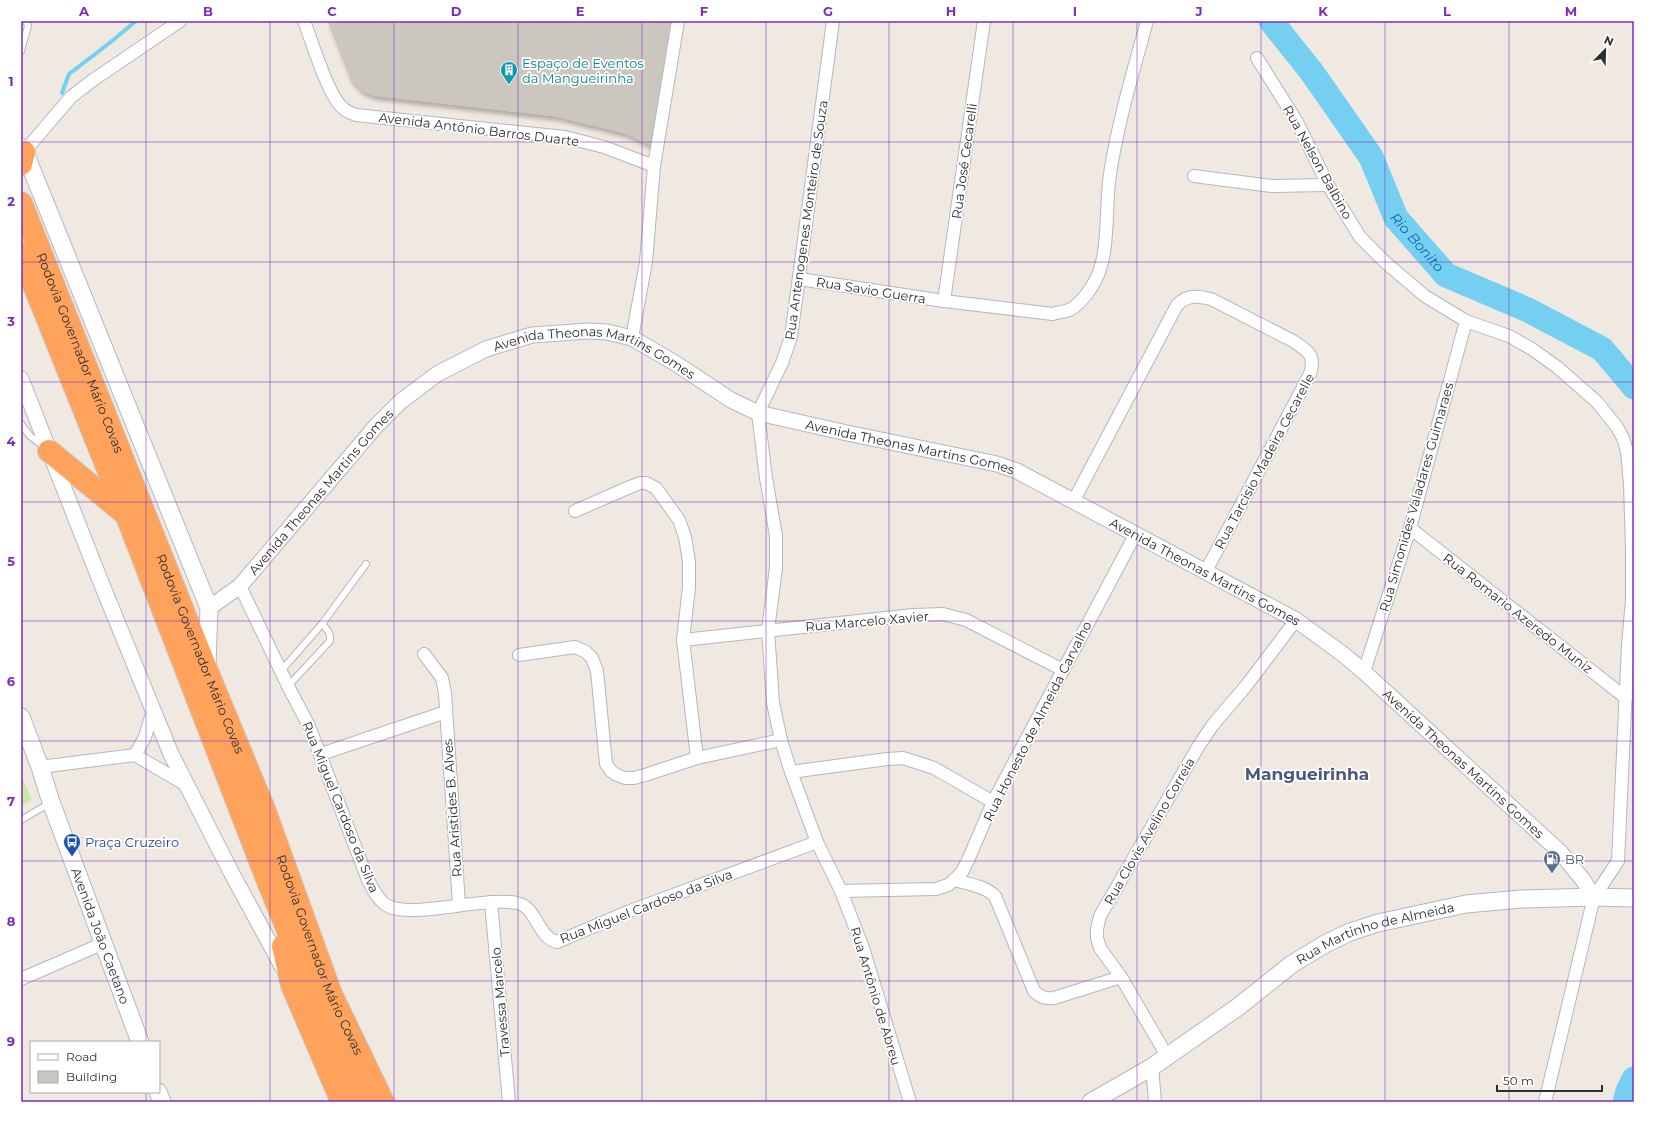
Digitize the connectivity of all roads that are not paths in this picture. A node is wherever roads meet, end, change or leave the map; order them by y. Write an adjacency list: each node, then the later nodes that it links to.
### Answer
1 (26, 21): 8 (lane)
2 (180, 21): 10 (street)
3 (304, 21): 11 (street, Avenida Antônio Barros Duarte)
4 (678, 21): 11 (street)
5 (834, 21): 16 (street, Rua Antenogenes Monteiro de Souza)
6 (984, 21): 17 (street, Rua José Cecarelli)
7 (1147, 21): 17 (street, Rua Savio Guerra)
8 (21, 51)
9 (1257, 58): 13 (street, Rua Nelson Balbino)
10 (22, 153): 32 (main road)
11 (654, 166): 19 (street)
12 (1194, 176): 13 (street)
13 (1328, 185): 18 (street, Rua Nelson Balbino)
14 (21, 203): 40 (highway, Rodovia Governador Mário Covas)
15 (22, 258): 26 (highway, Rodovia Governador Mário Covas)
16 (799, 279): 17 (street, Rua Savio Guerra); 21 (street, Rua Antenogenes Monteiro de Souza)
17 (944, 301)
18 (1466, 321): 27 (street, Rua Simonides Valadares Guimaraes); 44 (street, Rua Nelson Balbino)
19 (632, 338): 21 (street, Avenida Theonas Martins Gomes); 31 (street, Avenida Theonas Martins Gomes)
20 (21, 380): 23 (street)
21 (758, 413): 24 (street, Avenida Theonas Martins Gomes); 35 (street, Rua Antônio de Abreu)
22 (21, 424): 23 (lane)
23 (49, 451): 26 (highway); 45 (street)
24 (1074, 500): 28 (street, Avenida Theonas Martins Gomes); 30 (street, Rua Tarcisio Madeira Cecarelle)
25 (575, 511): 36 (street)
26 (126, 514): 60 (highway, Rodovia Governador Mário Covas)
27 (1410, 528): 42 (street, Rua Simonides Valadares Guimaraes); 44 (street, Rua Romario Azeredo Muniz)
28 (1135, 535): 30 (street, Avenida Theonas Martins Gomes); 39 (street, Rua Honesto de Almeida Carvalho)
29 (366, 564): 34 (lane)
30 (1205, 572): 33 (street, Avenida Theonas Martins Gomes)
31 (240, 586): 32 (street, Avenida Theonas Martins Gomes); 41 (street, Rua Miguel Cardoso da Silva)
32 (209, 608): 40 (main road)
33 (1296, 620): 42 (street, Avenida Theonas Martins Gomes); 67 (street, Rua Clovis Avelino Correia)
34 (322, 624): 41 (lane); 43 (lane)
35 (768, 630): 36 (street, Rua Marcelo Xavier); 39 (street, Rua Marcelo Xavier); 48 (street, Rua Antônio de Abreu)
36 (683, 640): 51 (street)
37 (424, 654): 46 (street, Rua Aristides B. Alves)
38 (519, 655): 51 (street)
39 (1063, 670): 56 (street, Rua Honesto de Almeida Carvalho)
40 (207, 671): 70 (highway, Rodovia Governador Mário Covas)
41 (281, 671): 43 (street, Rua Miguel Cardoso da Silva)
42 (1364, 672): 62 (street, Avenida Theonas Martins Gomes)
43 (288, 686): 49 (street, Rua Miguel Cardoso da Silva)
44 (1626, 698): 62 (street, Rua Nelson Balbino)
45 (153, 710): 50 (street); 54 (street)
46 (446, 712): 49 (street); 65 (street, Rua Aristides B. Alves)
47 (21, 717): 52 (main road, Avenida João Caetano)
48 (780, 740): 51 (street); 53 (street, Rua Antônio de Abreu)
49 (321, 754): 65 (street, Rua Miguel Cardoso da Silva)
50 (135, 755): 52 (street); 54 (street)
51 (696, 758)
52 (40, 767): 55 (main road, Avenida João Caetano)
53 (791, 772): 56 (street); 58 (street, Rua Antônio de Abreu)
54 (188, 786): 69 (street)
55 (51, 802): 57 (lane); 66 (main road, Avenida João Caetano)
56 (993, 802): 59 (street, Rua Honesto de Almeida Carvalho)
57 (21, 820)
58 (817, 842): 61 (street, Rua Antônio de Abreu); 64 (street, Rua Miguel Cardoso da Silva)
59 (954, 880): 61 (street, Rua Honesto de Almeida Carvalho); 67 (street)
60 (269, 884): 69 (highway); 75 (highway, Rodovia Governador Mário Covas)
61 (841, 891): 79 (street, Rua Antônio de Abreu)
62 (1594, 897): 63 (main road, Rua Martinho de Almeida); 72 (main road, Rua Martinho de Almeida); 82 (street)
63 (1634, 898)
64 (491, 902): 65 (street, Rua Miguel Cardoso da Silva); 78 (street, Travessa Marcelo)
65 (459, 905)
66 (104, 943): 68 (street); 71 (main road, Avenida João Caetano)
67 (1121, 978): 72 (street, Rua Clovis Avelino Correia)
68 (21, 979)
69 (292, 985): 74 (highway)
70 (331, 994): 76 (highway, Rodovia Governador Mário Covas); 77 (highway)
71 (140, 1041)
72 (1168, 1056): 73 (main road, Rua Martinho de Almeida)
73 (1152, 1068): 80 (main road, Rua Martinho de Almeida); 81 (street)
74 (342, 1102)
75 (365, 1102)
76 (383, 1102)
77 (398, 1102)
78 (509, 1102)
79 (910, 1102)
80 (1091, 1102)
81 (1155, 1102)
82 (1545, 1102)

